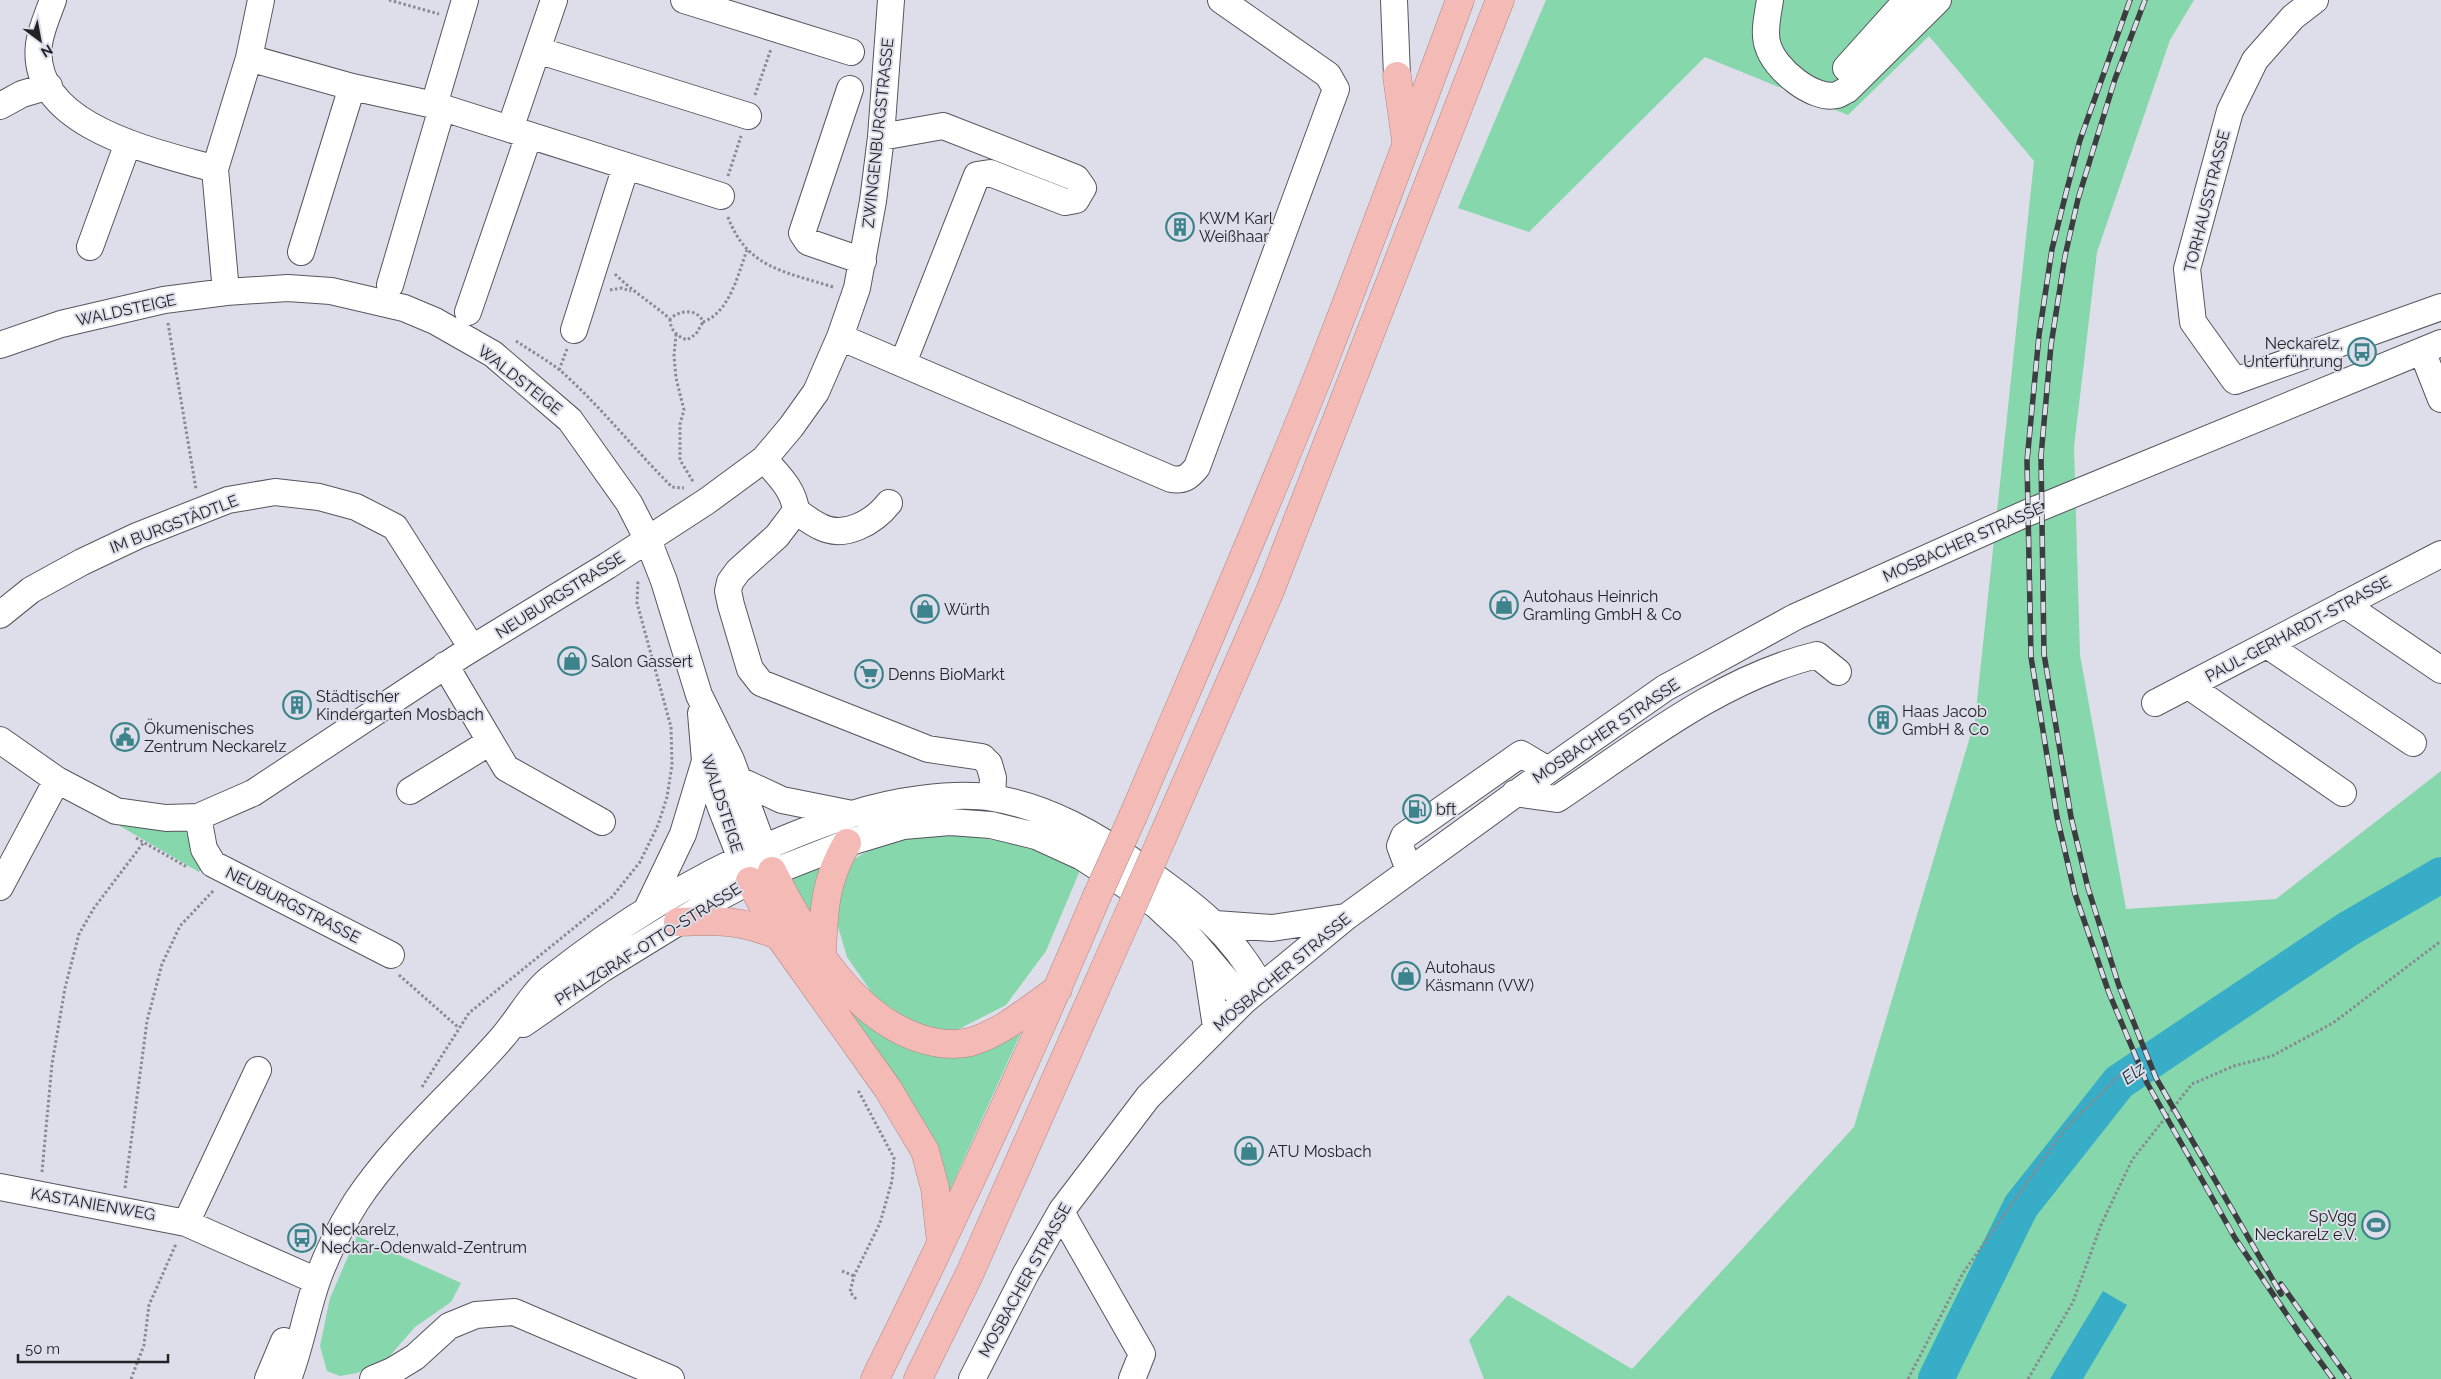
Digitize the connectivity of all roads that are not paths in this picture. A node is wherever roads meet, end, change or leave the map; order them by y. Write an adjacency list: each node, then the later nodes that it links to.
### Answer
1 (53, 0): 19 (street)
2 (261, 0): 17 (street)
3 (554, 0): 15 (street)
4 (684, 0): 16 (street)
5 (891, 0): 27 (street, ZWINGENBURGSTRASSE)
6 (1221, 0): 44 (street)
7 (1394, 0): 18 (street)
8 (1460, 0): 29 (highway)
9 (1500, 0): 107 (highway, bridge)
10 (1770, 0): 22 (street)
11 (1907, 0): 22 (street)
12 (1938, 0): 22 (street)
13 (2315, 0): 38 (street, TORHAUSSTRASSE)
14 (462, 10): 24 (street)
15 (537, 50): 25 (street); 26 (street)
16 (851, 52)
17 (249, 58): 20 (street); 31 (street)
18 (1397, 76): 29 (highway)
19 (48, 86): 23 (street); 28 (street)
20 (352, 88): 24 (street); 34 (street)
21 (850, 89): 35 (street)
22 (1821, 93)
23 (0, 106)
24 (438, 107): 26 (street); 36 (street)
25 (748, 116)
26 (520, 132): 30 (street); 39 (street)
27 (881, 137): 35 (street, ZWINGENBURGSTRASSE); 44 (street)
28 (128, 143): 31 (street); 33 (street)
29 (1407, 145): 87 (highway, bridge)
30 (626, 166): 32 (street); 40 (street)
31 (215, 169): 37 (street)
32 (721, 196)
33 (90, 247)
34 (301, 252)
35 (863, 262): 41 (street, ZWINGENBURGSTRASSE)
36 (390, 285)
37 (226, 292): 42 (street, WALDSTEIGE); 49 (street, WALDSTEIGE)
38 (2441, 307)
39 (468, 312)
40 (574, 330)
41 (840, 337): 44 (street); 46 (street, ZWINGENBURGSTRASSE)
42 (0, 345)
43 (2431, 347): 45 (street); 65 (street, MOSBACHER STRASSE)
44 (903, 363)
45 (2441, 399)
46 (764, 460): 48 (street); 49 (street, ZWINGENBURGSTRASSE)
47 (889, 503): 48 (street)
48 (796, 511): 71 (street)
49 (648, 540): 54 (street, NEUBURGSTRASSE); 59 (street, WALDSTEIGE)
50 (2441, 554): 51 (street, PAUL-GERHARDT-STRASSE)
51 (2344, 604): 53 (street, PAUL-GERHARDT-STRASSE); 56 (street)
52 (0, 615): 54 (street, IM BURGSTÄDTLE)
53 (2266, 645): 58 (street, PAUL-GERHARDT-STRASSE); 63 (street)
54 (472, 648): 55 (street, NEUBURGSTRASSE)
55 (446, 665): 62 (street); 73 (street, NEUBURGSTRASSE)
56 (2441, 670)
57 (1838, 672): 70 (street)
58 (2189, 686): 60 (street, PAUL-GERHARDT-STRASSE); 69 (street)
59 (699, 695): 64 (street, WALDSTEIGE); 66 (street, WALDSTEIGE)
60 (2155, 704)
61 (0, 740): 67 (street, NEUBURGSTRASSE)
62 (490, 742): 68 (street); 74 (street)
63 (2413, 743)
64 (706, 761): 76 (street, WALDSTEIGE); 79 (street)
65 (1548, 770): 70 (street, MOSBACHER STRASSE); 77 (street)
66 (737, 779): 72 (street); 76 (street, WALDSTEIGE)
67 (57, 780): 73 (street, NEUBURGSTRASSE); 78 (street)
68 (410, 791)
69 (2343, 792)
70 (1516, 793): 77 (street, MOSBACHER STRASSE)
71 (992, 797): 72 (street, PFALZGRAF-OTTO-STRASSE); 82 (street, PFALZGRAF-OTTO-STRASSE)
72 (848, 814): 76 (street, PFALZGRAF-OTTO-STRASSE)
73 (198, 817): 86 (street, NEUBURGSTRASSE)
74 (602, 822)
75 (847, 843): 76 (street, PFALZGRAF-OTTO-STRASSE); 84 (highway); 85 (street, PFALZGRAF-OTTO-STRASSE)
76 (756, 864): 79 (street, PFALZGRAF-OTTO-STRASSE); 81 (street, PFALZGRAF-OTTO-STRASSE); 83 (highway); 84 (highway)
77 (1409, 870): 80 (street, MOSBACHER STRASSE)
78 (0, 887)
79 (648, 908): 90 (street, PFALZGRAF-OTTO-STRASSE)
80 (1346, 917): 82 (street); 88 (street, MOSBACHER STRASSE)
81 (678, 922): 83 (highway); 90 (street, PFALZGRAF-OTTO-STRASSE)
82 (1215, 924): 88 (street, PFALZGRAF-OTTO-STRASSE)
83 (779, 936): 95 (highway)
84 (822, 954): 87 (highway)
85 (1205, 954): 88 (street, PFALZGRAF-OTTO-STRASSE); 89 (street)
86 (391, 955)
87 (1058, 989): 95 (highway)
88 (1253, 994): 89 (street, MOSBACHER STRASSE)
89 (1216, 1027): 93 (street, MOSBACHER STRASSE)
90 (500, 1040): 96 (street, PFALZGRAF-OTTO-STRASSE)
91 (258, 1070): 94 (street)
92 (0, 1187): 94 (street, KASTANIENWEG)
93 (1062, 1210): 108 (street, MOSBACHER STRASSE); 109 (street)
94 (186, 1223): 96 (street, KASTANIENWEG)
95 (942, 1245): 106 (highway)
96 (317, 1281): 98 (street, PFALZGRAF-OTTO-STRASSE)
97 (449, 1326): 103 (street); 104 (street); 105 (street)
98 (293, 1341): 99 (street, PFALZGRAF-OTTO-STRASSE); 100 (street); 101 (street, PFALZGRAF-OTTO-STRASSE); 102 (street)
99 (268, 1379)
100 (281, 1379)
101 (288, 1379)
102 (305, 1379)
103 (372, 1379)
104 (404, 1379)
105 (671, 1379)
106 (875, 1379)
107 (918, 1379)
108 (972, 1379)
109 (1132, 1379)

